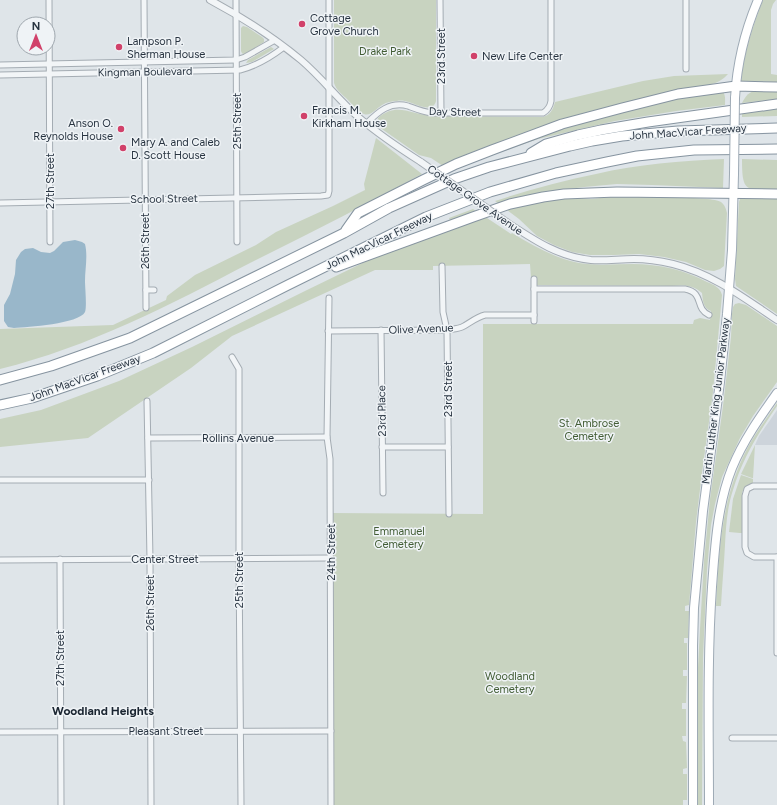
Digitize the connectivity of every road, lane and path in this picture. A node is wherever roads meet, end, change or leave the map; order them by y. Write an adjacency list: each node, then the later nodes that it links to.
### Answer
1 (49, 0): 15 (street, 27th Street)
2 (144, 0): 14 (street, 26th Street)
3 (210, 0): 10 (street, Cottage Grove Avenue)
4 (236, 0): 10 (street, 25th Street)
5 (329, 0): 24 (street)
6 (440, 0): 26 (street, 23rd Street)
7 (551, 0): 26 (street, Day Street)
8 (686, 0): 17 (street)
9 (758, 0): 22 (main road, Martin Luther King Junior Parkway)
10 (236, 15): 11 (street, Cottage Grove Avenue); 13 (street, 25th Street)
11 (275, 40): 12 (street, Cottage Grove Avenue); 13 (street, Kingman Boulevard)
12 (284, 47): 18 (street, Kingman Boulevard); 24 (street, Cottage Grove Avenue)
13 (236, 60): 14 (street, Kingman Boulevard); 18 (street, 25th Street)
14 (144, 62): 15 (street, Kingman Boulevard); 19 (street, 26th Street)
15 (49, 64): 16 (street, Kingman Boulevard); 20 (street, 27th Street)
16 (0, 65)
17 (686, 69)
18 (237, 70): 19 (street, Kingman Boulevard); 35 (street, 25th Street)
19 (144, 72): 20 (street, Kingman Boulevard); 36 (street, 26th Street)
20 (49, 74): 21 (street, Kingman Boulevard); 37 (street, 27th Street)
21 (0, 76)
22 (736, 86): 23 (highway); 33 (main road, Martin Luther King Junior Parkway, bridge); 39 (highway)
23 (777, 87)
24 (329, 88): 27 (street, Cottage Grove Avenue); 35 (street, School Street)
25 (777, 104): 32 (highway)
26 (441, 113): 27 (street, Day Street)
27 (367, 124): 45 (street, Cottage Grove Avenue, bridge)
28 (777, 127): 32 (highway, John MacVicar Freeway)
29 (777, 148): 30 (highway, John MacVicar Freeway)
30 (744, 149): 31 (highway); 44 (highway, John MacVicar Freeway)
31 (777, 155)
32 (524, 157): 39 (highway, John MacVicar Freeway)
33 (733, 193): 34 (highway); 44 (highway); 45 (main road, Martin Luther King Junior Parkway)
34 (777, 194)
35 (238, 198): 36 (street, School Street); 41 (street, 25th Street)
36 (145, 200): 37 (street, School Street); 47 (street, 26th Street)
37 (50, 202): 38 (street, School Street); 40 (street, 27th Street)
38 (0, 203)
39 (344, 233): 59 (highway, John MacVicar Freeway)
40 (50, 242)
41 (238, 242)
42 (442, 266): 56 (street, 23rd Street)
43 (534, 279): 46 (street)
44 (288, 285): 61 (highway, John MacVicar Freeway)
45 (729, 288): 53 (street, Cottage Grove Avenue); 93 (main road, Martin Luther King Junior Parkway)
46 (534, 289): 51 (street); 52 (street)
47 (146, 290): 48 (street); 50 (street, 26th Street)
48 (154, 290)
49 (329, 298): 57 (street, 24th Street)
50 (146, 308)
51 (534, 314): 54 (street); 56 (street, Olive Avenue)
52 (709, 315)
53 (777, 320)
54 (534, 321)
55 (381, 330): 56 (street, Olive Avenue); 57 (street, Olive Avenue); 68 (street, 23rd Place)
56 (447, 330): 69 (street, 23rd Street)
57 (328, 331): 65 (street, 24th Street)
58 (232, 357): 67 (street, 25th Street)
59 (0, 380)
60 (777, 393): 94 (main road, Martin Luther King Junior Parkway)
61 (32, 398): 63 (highway, John MacVicar Freeway); 64 (highway)
62 (147, 402): 66 (street, 26th Street)
63 (0, 405)
64 (0, 411)
65 (327, 437): 67 (street, Rollins Avenue); 77 (street, 24th Street)
66 (148, 438): 67 (street, Rollins Avenue); 71 (street, 26th Street)
67 (239, 438): 76 (street, 25th Street)
68 (382, 447): 69 (street); 73 (street, 23rd Place)
69 (448, 447): 74 (street, 23rd Street)
70 (0, 480): 71 (street)
71 (149, 480): 79 (street, 26th Street)
72 (777, 486): 75 (street)
73 (383, 493)
74 (449, 514)
75 (777, 557): 81 (street)
76 (239, 558): 77 (street, Center Street); 79 (street, Center Street); 82 (street, 25th Street)
77 (331, 558): 83 (street, 24th Street)
78 (60, 559): 79 (street, Center Street); 80 (street, Center Street); 85 (street, 27th Street)
79 (150, 559): 86 (street, 26th Street)
80 (0, 560)
81 (777, 653)
82 (240, 731): 83 (street, Pleasant Street); 86 (street, Pleasant Street); 91 (street, 25th Street)
83 (331, 731): 92 (street, 24th Street)
84 (0, 732): 85 (street, Pleasant Street)
85 (61, 732): 86 (street, Pleasant Street); 89 (street, 27th Street)
86 (150, 732): 90 (street, 26th Street)
87 (732, 738): 88 (street)
88 (777, 738)
89 (61, 805)
90 (151, 805)
91 (240, 805)
92 (331, 805)
93 (693, 805)
94 (709, 805)

